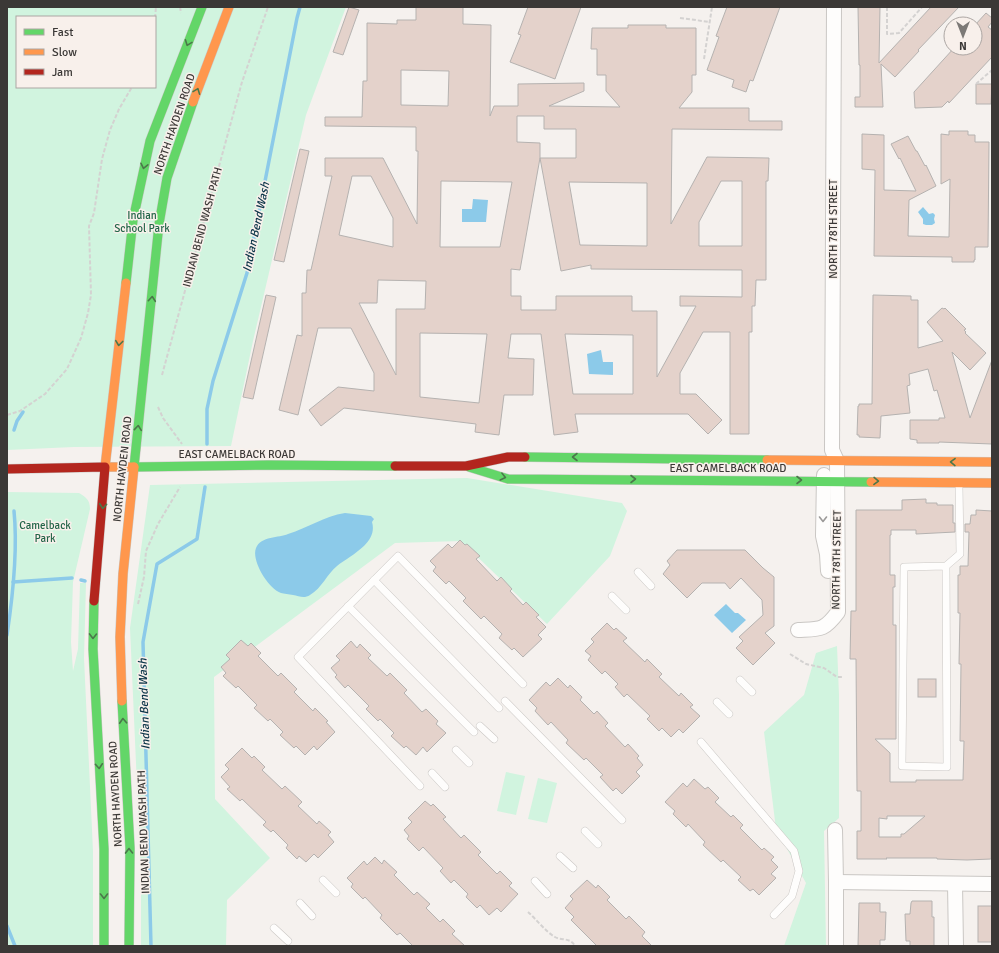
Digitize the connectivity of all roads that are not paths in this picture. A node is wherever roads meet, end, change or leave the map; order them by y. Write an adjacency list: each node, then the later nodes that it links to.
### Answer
1 (202, 7): 7 (main road, NORTH HAYDEN ROAD, one-way to 7)
2 (229, 7): 8 (main road, NORTH HAYDEN ROAD, one-way to 2)
3 (834, 7): 4 (street, NORTH 78TH STREET)
4 (831, 457): 5 (main road, EAST CAMELBACK ROAD, one-way to 4); 6 (main road, EAST CAMELBACK ROAD, one-way to 6); 10 (street, NORTH 78TH STREET)
5 (992, 462)
6 (466, 466): 8 (main road, EAST CAMELBACK ROAD); 10 (main road, EAST CAMELBACK ROAD, one-way to 10)
7 (105, 467): 8 (main road, EAST CAMELBACK ROAD); 9 (main road, EAST CAMELBACK ROAD); 55 (main road, NORTH HAYDEN ROAD, one-way to 55)
8 (134, 467): 56 (main road, NORTH HAYDEN ROAD, one-way to 8)
9 (7, 469)
10 (830, 480): 11 (main road, EAST CAMELBACK ROAD, one-way to 11); 20 (street, NORTH 78TH STREET)
11 (959, 482): 12 (main road, EAST CAMELBACK ROAD); 13 (lane)
12 (992, 483)
13 (946, 566): 13 (lane)
14 (638, 572): 16 (lane)
15 (374, 580): 18 (lane); 22 (lane); 26 (lane)
16 (651, 586)
17 (612, 596): 19 (lane)
18 (348, 606): 29 (lane); 35 (lane)
19 (626, 610)
20 (798, 630)
21 (740, 680): 23 (lane)
22 (523, 684)
23 (752, 692)
24 (505, 701): 37 (lane)
25 (717, 702): 27 (lane)
26 (499, 708)
27 (729, 714)
28 (480, 726): 30 (lane)
29 (474, 732)
30 (494, 739)
31 (701, 742): 51 (lane)
32 (456, 750): 33 (lane)
33 (469, 763)
34 (432, 773): 36 (lane)
35 (420, 786)
36 (445, 787)
37 (622, 820)
38 (835, 830): 45 (street)
39 (585, 831): 40 (lane)
40 (598, 844)
41 (560, 856): 42 (lane)
42 (573, 868)
43 (323, 880): 48 (lane)
44 (535, 881): 49 (lane)
45 (836, 882): 46 (street); 57 (street)
46 (955, 884): 47 (street); 58 (street)
47 (992, 884)
48 (336, 893)
49 (547, 894)
50 (300, 903): 52 (lane)
51 (774, 915)
52 (312, 916)
53 (274, 928): 54 (lane)
54 (288, 941)
55 (104, 946)
56 (129, 946)
57 (836, 946)
58 (956, 946)

